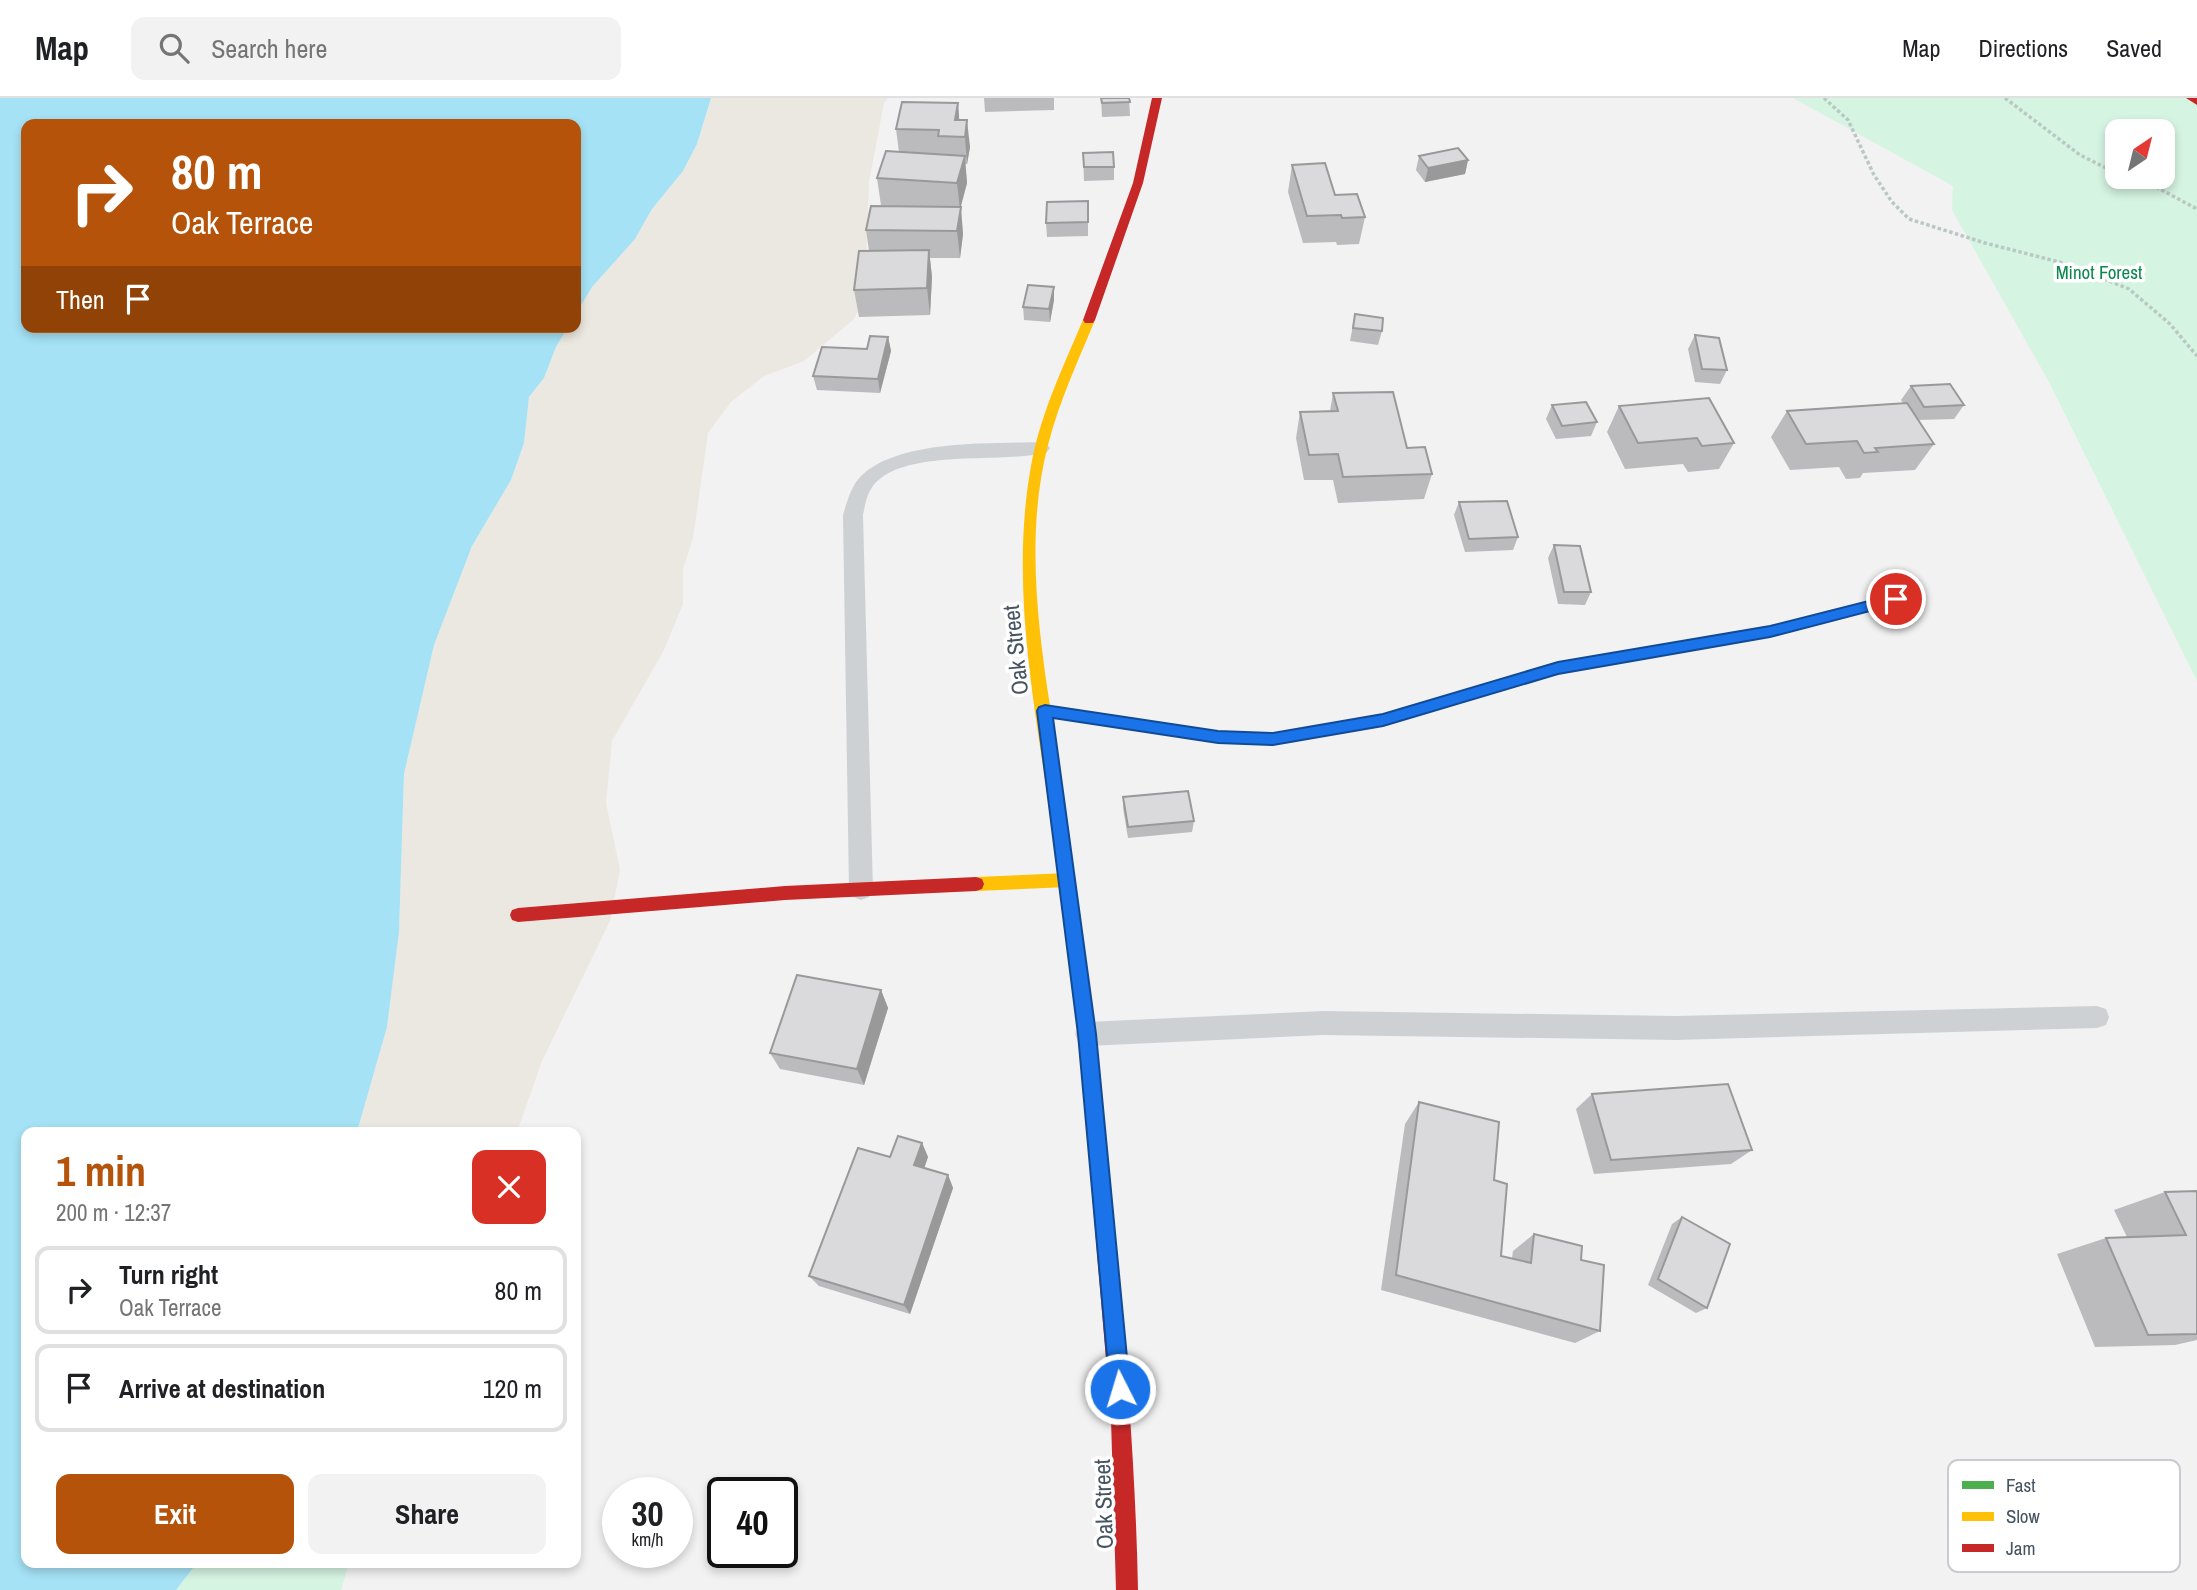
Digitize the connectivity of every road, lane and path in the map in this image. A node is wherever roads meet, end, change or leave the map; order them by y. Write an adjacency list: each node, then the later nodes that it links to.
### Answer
1 (1157, 98): 10 (street, Oak Street)
2 (1824, 98): 9 (path)
3 (2005, 98): 6 (path)
4 (2191, 98): 5 (street)
5 (2197, 102)
6 (2105, 168)
7 (2160, 189): 8 (path)
8 (2197, 209)
9 (2197, 356)
10 (1041, 448): 12 (street, Oak Street); 14 (lane)
11 (1896, 599): 12 (street)
12 (1045, 711): 13 (street, Oak Street)
13 (1068, 880): 14 (street); 17 (street, Oak Street)
14 (861, 890): 15 (street)
15 (518, 915)
16 (2096, 1017): 17 (lane)
17 (1087, 1034): 18 (street, Oak Street)
18 (1127, 1590)

